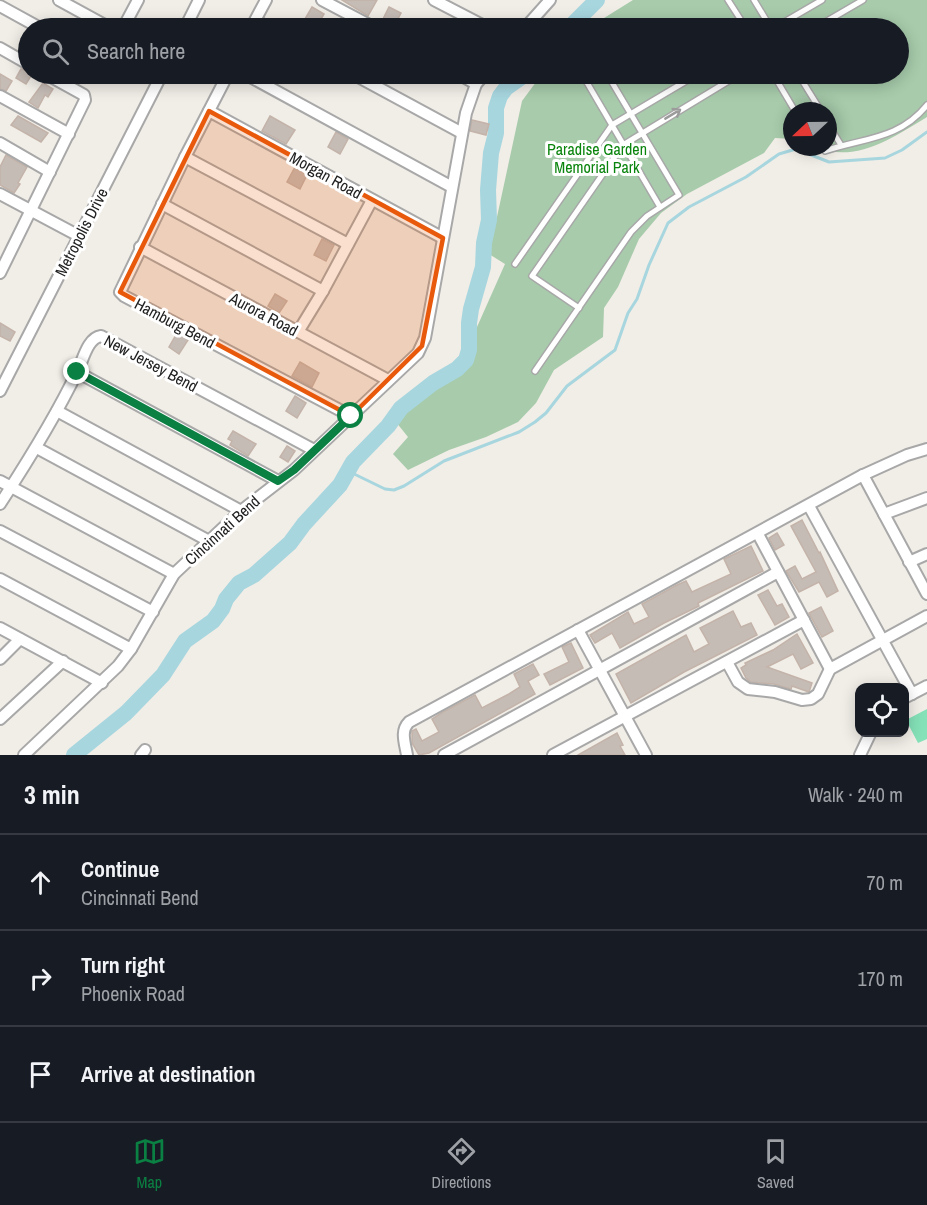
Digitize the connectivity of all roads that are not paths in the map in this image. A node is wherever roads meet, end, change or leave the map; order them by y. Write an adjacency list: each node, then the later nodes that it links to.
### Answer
1 (59, 0): 14 (street)
2 (199, 0): 16 (street)
3 (266, 0): 17 (street)
4 (322, 0): 18 (street)
5 (435, 0): 19 (street)
6 (549, 0): 20 (street)
7 (728, 0): 21 (lane)
8 (754, 0): 22 (lane)
9 (822, 0): 23 (lane)
10 (863, 0): 24 (lane)
11 (133, 2): 15 (street)
12 (0, 6): 13 (street)
13 (22, 18)
14 (92, 18)
15 (127, 18)
16 (189, 18)
17 (257, 18)
18 (356, 18)
19 (469, 18)
20 (534, 18)
21 (740, 18)
22 (766, 18)
23 (790, 18)
24 (832, 18)
25 (0, 48): 26 (street)
26 (18, 58)
27 (63, 84): 48 (street)
28 (157, 84): 62 (street, Metropolis Drive)
29 (223, 84): 43 (street, Hamburg Bend)
30 (263, 84): 56 (street)
31 (371, 84): 47 (street)
32 (476, 84): 47 (street, Cincinnati Bend)
33 (588, 84): 45 (lane)
34 (613, 84): 44 (lane)
35 (681, 84): 44 (lane)
36 (723, 84): 46 (lane, one-way to 36)
37 (779, 84): 40 (lane)
38 (804, 84): 41 (lane)
39 (0, 96): 48 (street)
40 (790, 102)
41 (815, 102)
42 (927, 105): 52 (lane)
43 (209, 111): 54 (street, Hamburg Bend); 58 (street, Morgan Road)
44 (631, 114): 45 (lane); 46 (lane)
45 (612, 125): 51 (lane); 68 (lane)
46 (642, 132): 51 (lane); 60 (lane)
47 (462, 133): 56 (street, Cincinnati Bend)
48 (69, 134): 55 (street)
49 (837, 139): 52 (lane)
50 (0, 143): 55 (street)
51 (623, 145): 60 (lane); 71 (lane)
52 (841, 146): 53 (lane)
53 (837, 147)
54 (185, 157): 59 (street, Hamburg Bend); 65 (street)
55 (50, 172): 61 (street)
56 (452, 188): 63 (street, Cincinnati Bend)
57 (0, 194): 61 (street)
58 (372, 201): 63 (street, Morgan Road); 65 (street)
59 (162, 204): 66 (street, Hamburg Bend); 70 (street)
60 (660, 207): 71 (lane)
61 (31, 211): 62 (street); 67 (street)
62 (79, 236): 76 (street, Metropolis Drive)
63 (443, 238): 75 (street, Cincinnati Bend)
64 (0, 243): 67 (street)
65 (348, 244): 70 (street)
66 (140, 247): 72 (street, Aurora Road); 78 (street, Hamburg Bend)
67 (11, 250): 69 (street)
68 (515, 264)
69 (0, 273)
70 (323, 291): 72 (street)
71 (579, 308): 73 (lane)
72 (298, 332): 75 (street, Aurora Road)
73 (535, 371)
74 (77, 372): 77 (street, New Jersey Bend); 81 (street, New Jersey Bend); 84 (street)
75 (388, 380): 78 (street, Cincinnati Bend)
76 (0, 391)
77 (57, 411): 79 (street, New Jersey Bend); 89 (street)
78 (351, 416): 81 (street, Cincinnati Bend)
79 (37, 448): 85 (street, New Jersey Bend); 93 (street)
80 (927, 449): 82 (street)
81 (314, 450): 84 (street, Cincinnati Bend)
82 (864, 475): 88 (street); 90 (street)
83 (0, 481): 85 (street)
84 (278, 481): 89 (street, Cincinnati Bend)
85 (11, 486): 87 (street, New Jersey Bend); 97 (street)
86 (927, 498): 90 (street)
87 (0, 504)
88 (809, 506): 92 (street); 106 (street)
89 (241, 511): 93 (street, Cincinnati Bend)
90 (884, 514): 95 (street)
91 (0, 531): 100 (street)
92 (758, 534): 96 (street); 104 (street)
93 (209, 541): 97 (street, Cincinnati Bend)
94 (927, 554): 95 (street)
95 (909, 562): 99 (street)
96 (778, 572): 102 (street); 112 (street)
97 (174, 574): 100 (street, Cincinnati Bend)
98 (0, 579): 107 (street)
99 (927, 594)
100 (153, 612): 107 (street, Cincinnati Bend)
101 (927, 616): 106 (street)
102 (804, 620): 110 (street); 111 (street)
103 (0, 628): 105 (street)
104 (578, 630): 112 (street); 121 (street)
105 (20, 639): 108 (street); 109 (street)
106 (882, 641): 111 (street); 114 (street)
107 (130, 649): 113 (street, Cincinnati Bend)
108 (0, 659)
109 (63, 661): 113 (street); 118 (street)
110 (728, 662): 111 (street); 117 (street)
111 (830, 669)
112 (599, 670): 117 (street); 122 (street)
113 (102, 683): 120 (street, Cincinnati Bend)
114 (902, 683)
115 (927, 686): 116 (street)
116 (909, 695)
117 (624, 716): 123 (street); 124 (street)
118 (0, 719)
119 (869, 737): 125 (street)
120 (24, 755)
121 (406, 755)
122 (444, 755)
123 (553, 755)
124 (646, 755)
125 (860, 755)

